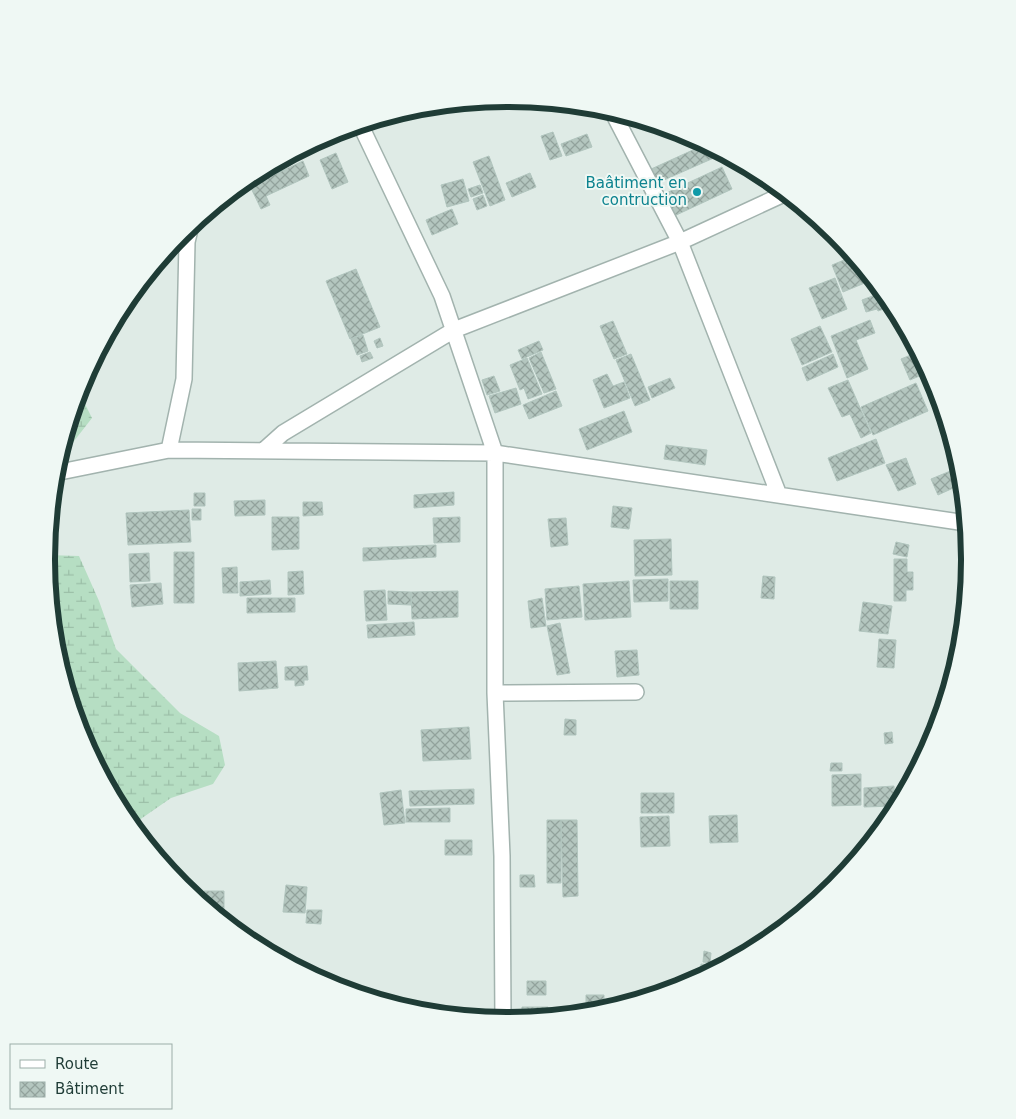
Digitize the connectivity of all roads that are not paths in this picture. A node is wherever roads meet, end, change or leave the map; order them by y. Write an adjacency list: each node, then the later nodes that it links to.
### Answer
1 (617, 120): 5 (street)
2 (363, 131): 6 (street)
3 (779, 196): 5 (street)
4 (188, 239): 7 (street)
5 (680, 242): 6 (street); 11 (street)
6 (454, 330): 8 (street); 9 (street)
7 (169, 450): 8 (street); 10 (street)
8 (264, 450): 9 (street)
9 (495, 453): 11 (street); 13 (street)
10 (64, 470)
11 (779, 495): 12 (street)
12 (959, 522)
13 (496, 692): 14 (street); 15 (street)
14 (636, 692)
15 (503, 1012)

